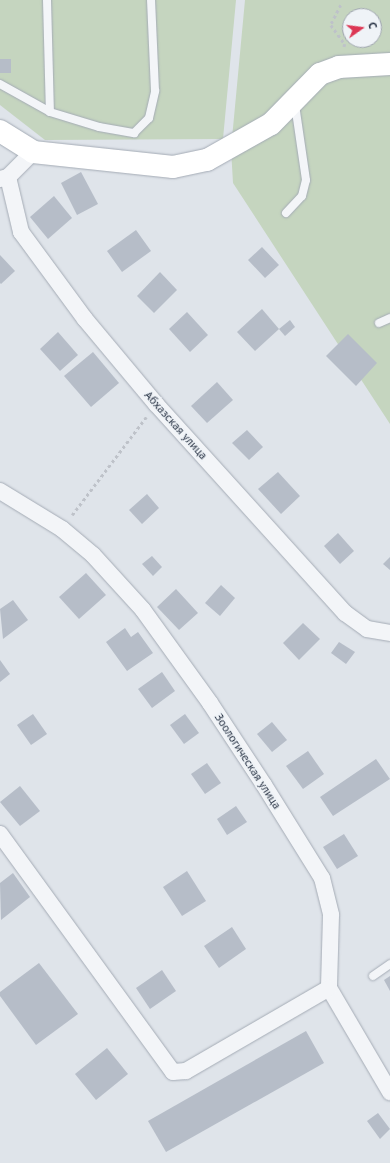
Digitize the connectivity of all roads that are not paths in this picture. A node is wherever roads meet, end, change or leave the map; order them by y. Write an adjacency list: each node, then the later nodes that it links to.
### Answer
1 (47, 0): 6 (lane)
2 (151, 0): 6 (lane)
3 (390, 64): 5 (street)
4 (0, 84): 6 (lane)
5 (295, 100): 8 (street); 10 (lane)
6 (50, 112)
7 (0, 130): 8 (street)
8 (33, 152): 9 (street)
9 (4, 178): 14 (street, Абхазская улица)
10 (286, 213)
11 (390, 318): 12 (lane)
12 (379, 323)
13 (0, 491): 18 (street, Зоологическая улица)
14 (390, 633)
15 (0, 834): 18 (street)
16 (390, 964): 17 (lane)
17 (373, 976)
18 (328, 988): 19 (street)
19 (390, 1092)

